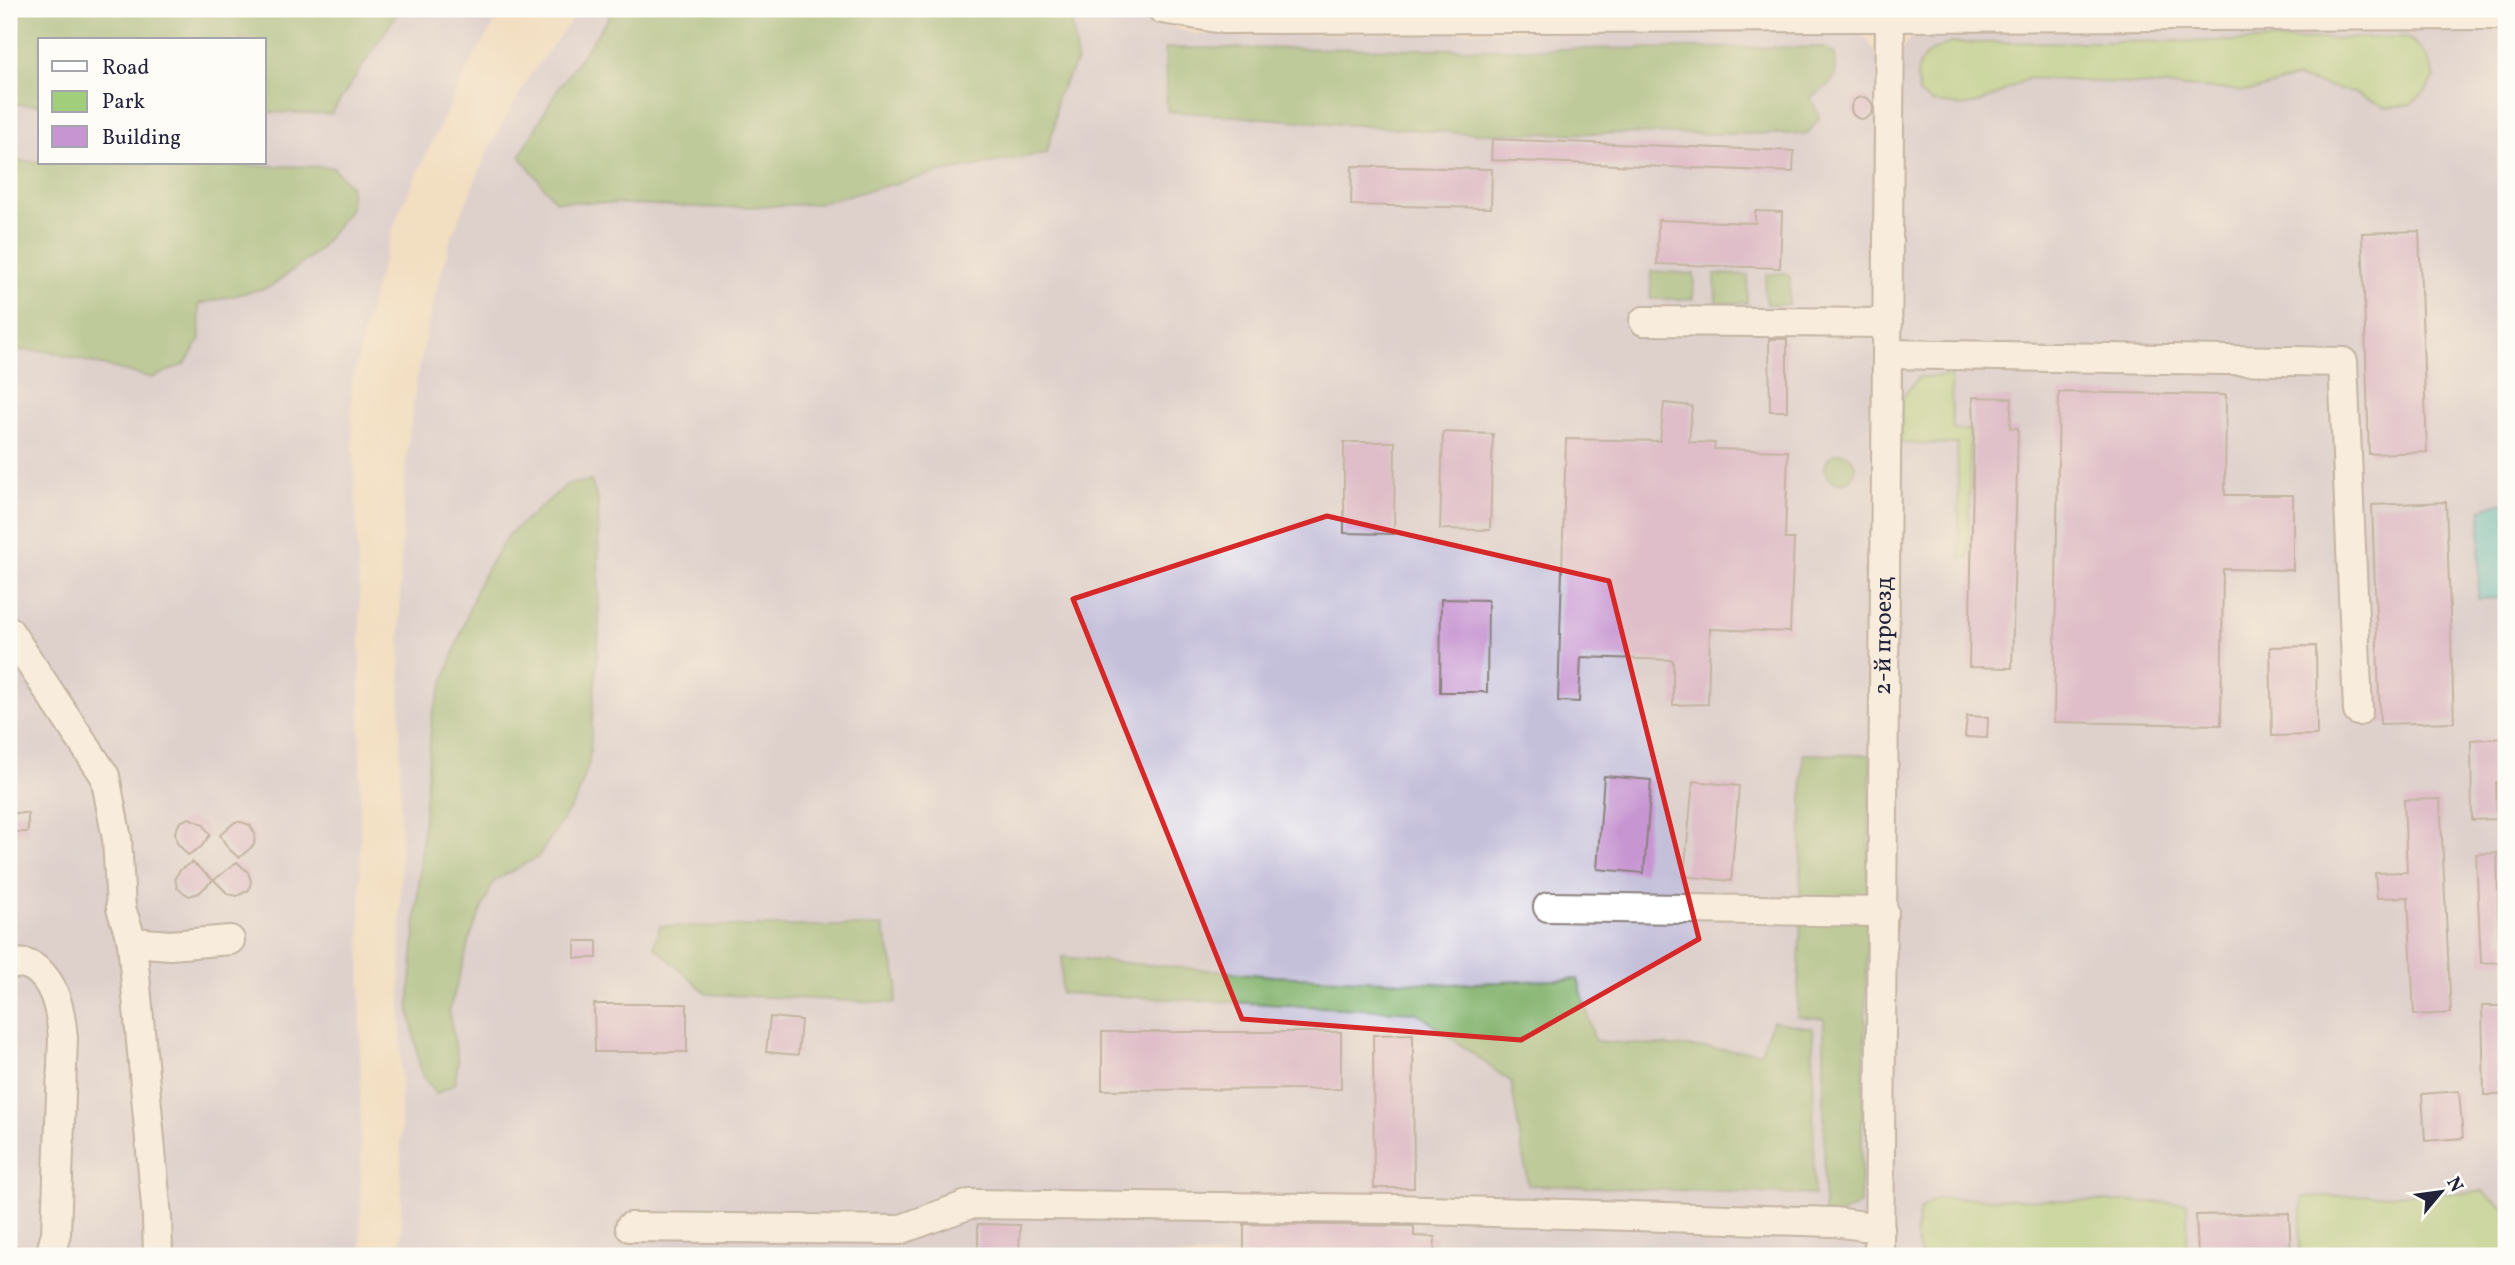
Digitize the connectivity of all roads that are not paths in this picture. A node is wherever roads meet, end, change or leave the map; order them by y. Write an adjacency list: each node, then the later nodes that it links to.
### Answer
1 (1162, 9): 3 (street)
2 (2506, 15): 3 (street)
3 (1890, 16): 5 (street, 2-й проезд)
4 (1644, 321): 5 (street)
5 (1888, 323): 6 (street, 2-й проезд)
6 (1888, 354): 8 (street); 10 (street, 2-й проезд)
7 (9, 631): 12 (street)
8 (2358, 711)
9 (1548, 907): 10 (street)
10 (1884, 912): 15 (street, 2-й проезд)
11 (230, 940): 12 (street)
12 (132, 942): 17 (street)
13 (9, 964): 16 (street)
14 (630, 1227): 15 (street)
15 (1880, 1228): 18 (street, 2-й проезд)
16 (50, 1256)
17 (158, 1256)
18 (1879, 1256)

